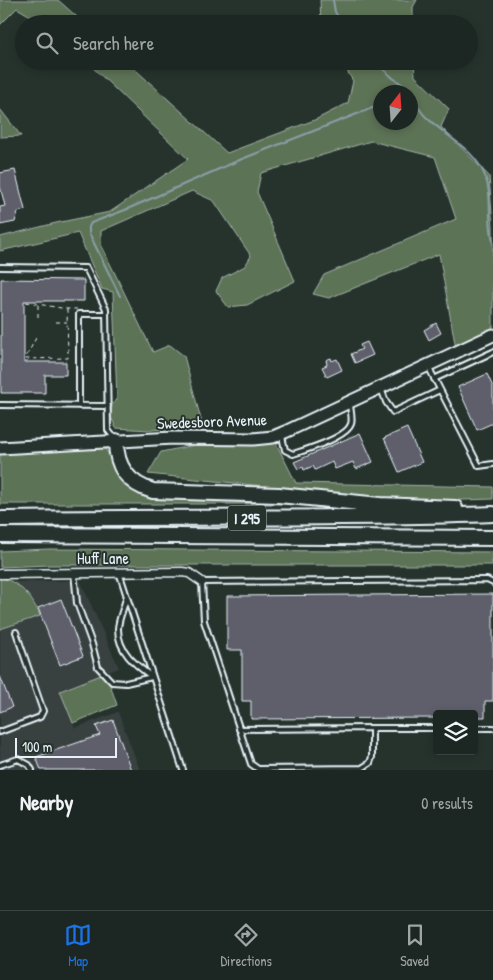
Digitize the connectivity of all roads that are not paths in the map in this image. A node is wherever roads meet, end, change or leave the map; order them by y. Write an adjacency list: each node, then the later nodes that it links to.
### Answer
1 (0, 268): 2 (lane)
2 (106, 314): 11 (lane); 12 (lane)
3 (493, 335): 5 (street, Swedesboro Avenue)
4 (493, 352): 6 (lane)
5 (428, 366): 6 (lane); 7 (street, Swedesboro Avenue)
6 (434, 379): 8 (lane)
7 (381, 388): 8 (lane); 9 (street, Swedesboro Avenue)
8 (440, 390): 16 (lane)
9 (349, 403): 13 (street, Swedesboro Avenue); 13 (lane)
10 (0, 405): 11 (lane)
11 (79, 406): 12 (lane)
12 (108, 406): 14 (lane)
13 (282, 434): 14 (street, Swedesboro Avenue)
14 (116, 441): 15 (street, Swedesboro Avenue); 17 (highway)
15 (0, 448)
16 (493, 464)
17 (493, 513): 18 (highway, I 295)
18 (0, 519)
19 (0, 535): 20 (highway, I 295)
20 (96, 535): 21 (highway, I 295); 22 (highway)
21 (493, 538)
22 (0, 541)
23 (74, 572): 24 (street, Huff Lane); 25 (street, Huff Lane); 30 (lane)
24 (118, 572): 26 (street, Huff Lane); 28 (lane)
25 (0, 574)
26 (202, 582): 27 (lane); 31 (lane)
27 (493, 583)
28 (126, 597): 30 (lane); 30 (lane)
29 (16, 632): 36 (lane)
30 (152, 677): 39 (lane)
31 (239, 728): 32 (lane); 32 (lane)
32 (372, 728): 33 (lane)
33 (433, 728)
34 (478, 728): 35 (lane)
35 (493, 728)
36 (0, 732)
37 (0, 765): 38 (lane)
38 (32, 770)
39 (183, 770)

